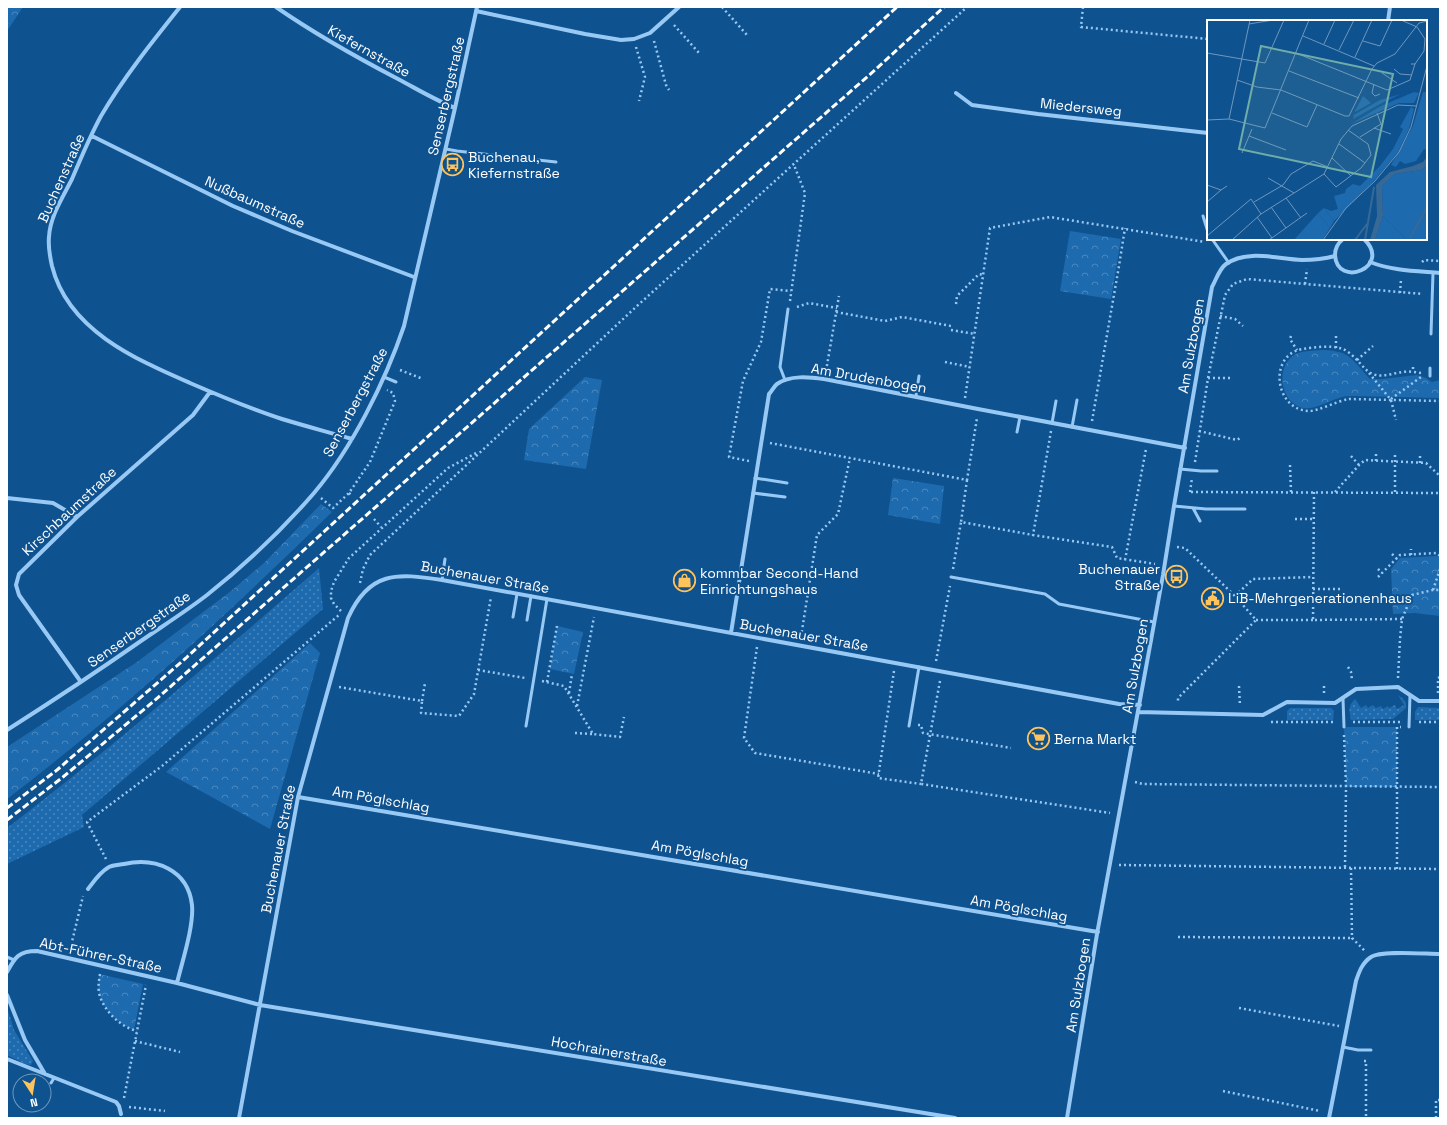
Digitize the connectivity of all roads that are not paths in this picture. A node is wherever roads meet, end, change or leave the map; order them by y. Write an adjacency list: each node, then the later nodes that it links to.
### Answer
1 (180, 7): 10 (street, Buchenstraße)
2 (276, 7): 8 (street, Kiefernstraße)
3 (679, 7): 5 (street)
4 (1390, 7): 6 (street)
5 (477, 9): 8 (street, Senserbergstraße)
6 (1388, 20)
7 (956, 93): 9 (street, Miedersweg)
8 (455, 108): 11 (street, Senserbergstraße)
9 (1207, 133)
10 (92, 136): 23 (street, Nußbaumstraße); 32 (street, Buchenstraße)
11 (446, 148): 12 (lane); 23 (street, Senserbergstraße)
12 (556, 162)
13 (1203, 216): 14 (lane)
14 (1207, 229)
15 (1213, 240): 20 (lane)
16 (1342, 240): 18 (street)
17 (1365, 240): 19 (street)
18 (1335, 256): 19 (street); 20 (street)
19 (1370, 262): 21 (street)
20 (1229, 263): 41 (street, Am Sulzbogen)
21 (1433, 273): 22 (street); 25 (lane)
22 (1440, 273)
23 (414, 277): 29 (street, Senserbergstraße)
24 (788, 309): 30 (lane)
25 (1431, 334)
26 (1430, 368): 28 (lane)
27 (919, 376): 33 (lane)
28 (1430, 376)
29 (384, 377): 31 (lane); 40 (street, Senserbergstraße)
30 (785, 380): 33 (street, Am Drudenbogen); 44 (street)
31 (396, 382)
32 (210, 392): 40 (street, Buchenstraße); 52 (street, Kirschbaumstraße)
33 (916, 396): 36 (street, Am Drudenbogen)
34 (1077, 400): 38 (lane)
35 (1056, 401): 37 (lane)
36 (1020, 417): 37 (street, Am Drudenbogen); 39 (lane)
37 (1052, 423): 38 (street, Am Drudenbogen)
38 (1072, 427): 41 (street, Am Drudenbogen)
39 (1017, 432)
40 (352, 439): 65 (street, Senserbergstraße)
41 (1185, 448): 42 (street, Am Sulzbogen)
42 (1180, 469): 43 (lane); 49 (street, Am Sulzbogen)
43 (1217, 471)
44 (755, 478): 45 (lane); 46 (street)
45 (787, 483)
46 (753, 493): 47 (lane); 63 (street)
47 (785, 497)
48 (7, 498): 52 (street)
49 (1174, 506): 50 (lane); 62 (street, Am Sulzbogen)
50 (1193, 508): 51 (lane); 53 (lane)
51 (1245, 508)
52 (77, 517): 65 (street, Kirschbaumstraße)
53 (1200, 521)
54 (445, 559): 56 (lane)
55 (951, 577): 62 (lane)
56 (442, 580): 57 (street, Buchenauer Straße); 76 (street, Buchenauer Straße)
57 (517, 594): 58 (street, Buchenauer Straße); 60 (lane)
58 (531, 596): 59 (street, Buchenauer Straße); 61 (lane)
59 (547, 599): 63 (street, Buchenauer Straße); 72 (lane)
60 (513, 617)
61 (527, 620)
62 (1154, 622): 69 (street, Am Sulzbogen)
63 (731, 633): 64 (street, Buchenauer Straße)
64 (919, 667): 69 (street, Buchenauer Straße); 71 (lane)
65 (81, 682): 75 (street, Senserbergstraße)
66 (1410, 695): 67 (street); 68 (street); 74 (lane)
67 (1343, 698): 70 (street); 73 (lane)
68 (1439, 701)
69 (1140, 705): 70 (street, Am Sulzbogen)
70 (1138, 712): 78 (street, Am Sulzbogen)
71 (909, 725)
72 (526, 726)
73 (1344, 727)
74 (1409, 727)
75 (7, 730)
76 (298, 797): 78 (street, Am Pöglschlag); 85 (street, Buchenauer Straße)
77 (88, 889): 83 (street, Abt-Führer-Straße)
78 (1098, 932): 96 (street, Am Sulzbogen)
79 (1440, 954): 86 (street)
80 (7, 957): 81 (lane)
81 (14, 960): 82 (street); 83 (street, Abt-Führer-Straße)
82 (7, 972)
83 (177, 983): 85 (street, Abt-Führer-Straße)
84 (7, 995): 90 (street)
85 (260, 1004): 94 (street, Buchenauer Straße); 95 (street, Hochrainerstraße)
86 (1343, 1047): 87 (lane); 97 (street)
87 (1371, 1050)
88 (7, 1059): 89 (street)
89 (42, 1073)
90 (44, 1073)
91 (54, 1078): 92 (lane); 93 (street)
92 (52, 1081)
93 (121, 1114)
94 (239, 1118)
95 (955, 1118)
96 (1067, 1118)
97 (1329, 1118)

